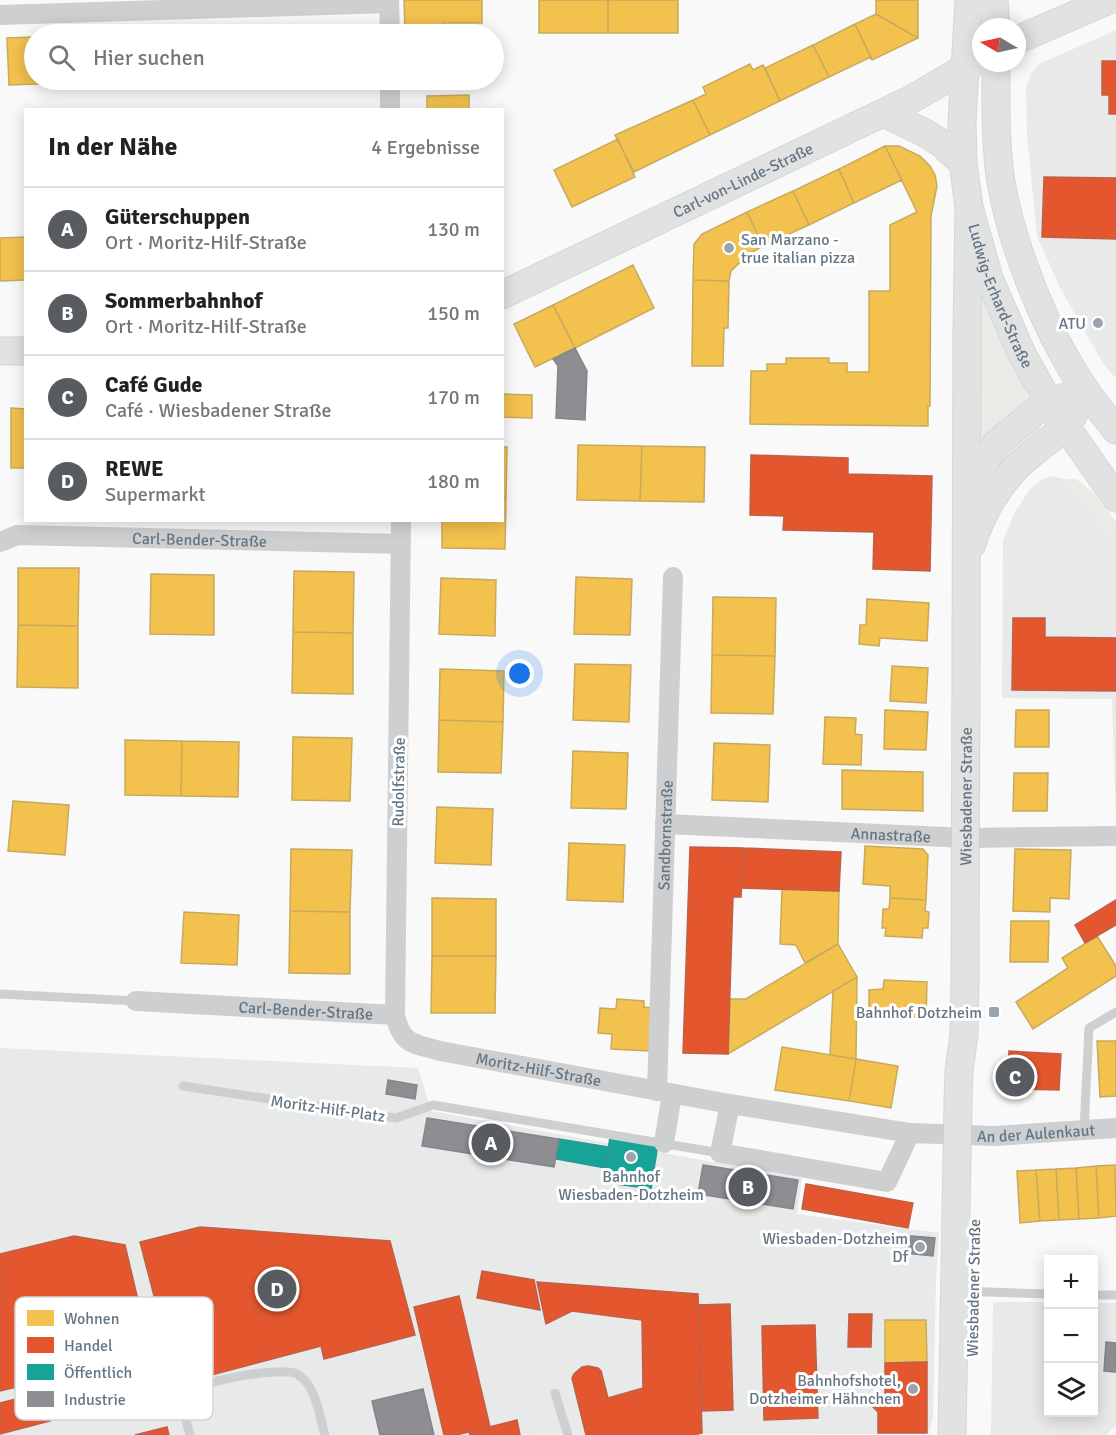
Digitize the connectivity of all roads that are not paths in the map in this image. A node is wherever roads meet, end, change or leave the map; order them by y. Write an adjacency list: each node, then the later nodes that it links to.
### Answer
1 (969, 0): 9 (street, Ludwig-Erhard-Straße)
2 (994, 0): 6 (street)
3 (1109, 0): 8 (street)
4 (389, 2): 5 (street); 7 (street)
5 (0, 15)
6 (995, 18)
7 (390, 24)
8 (1026, 36)
9 (972, 47)
10 (972, 64): 15 (street, Carl-von-Linde-Straße)
11 (972, 68): 16 (street, Ludwig-Erhard-Straße)
12 (996, 72): 21 (street, Ludwig-Erhard-Straße)
13 (390, 90): 14 (street)
14 (390, 108)
15 (884, 113): 16 (street); 18 (street, Carl-von-Linde-Straße)
16 (963, 164): 17 (street, Ludwig-Erhard-Straße)
17 (969, 207): 22 (street, Ludwig-Erhard-Straße); 26 (street)
18 (504, 294)
19 (0, 351): 20 (street)
20 (24, 351)
21 (1087, 393): 22 (street, Wiesbadener Straße); 23 (street, Wiesbadener Straße); 24 (street, Ludwig-Erhard-Straße)
22 (1048, 401): 23 (street, Ludwig-Erhard-Straße); 26 (street, Wiesbadener Straße)
23 (1065, 428): 25 (street, Ludwig-Erhard-Straße); 30 (street, Wiesbadener Straße)
24 (1116, 430)
25 (1116, 498)
26 (966, 501): 30 (street, Wiesbadener Straße)
27 (400, 522): 29 (street, Rudolfstraße)
28 (0, 542): 29 (street, Carl-Bender-Straße)
29 (400, 544): 38 (street, Rudolfstraße)
30 (967, 560): 34 (street, Wiesbadener Straße)
31 (673, 577): 32 (street, Sandbornstraße)
32 (666, 824): 34 (street, Annastraße); 41 (street, Sandbornstraße)
33 (1116, 836): 34 (street, Annastraße)
34 (966, 838): 46 (street, Wiesbadener Straße)
35 (0, 994): 36 (lane, Carl-Bender-Straße)
36 (136, 1001): 38 (street, Carl-Bender-Straße)
37 (1116, 1012): 44 (lane)
38 (396, 1015): 39 (street, Rudolfstraße)
39 (407, 1041): 41 (street, Moritz-Hilf-Straße)
40 (183, 1086): 47 (lane, Moritz-Hilf-Platz)
41 (665, 1093): 42 (street, Moritz-Hilf-Straße); 47 (street)
42 (730, 1104): 45 (street, Moritz-Hilf-Straße); 48 (street)
43 (1116, 1128): 44 (street, An der Aulenkaut)
44 (1084, 1130): 46 (street, An der Aulenkaut)
45 (910, 1133): 46 (street, Moritz-Hilf-Straße); 48 (street)
46 (965, 1135): 49 (street, Wiesbadener Straße)
47 (664, 1143): 48 (lane, Moritz-Hilf-Platz)
48 (720, 1153)
49 (964, 1291): 50 (lane); 59 (street, Wiesbadener Straße); 60 (street, Wiesbadener Straße)
50 (1044, 1293)
51 (1098, 1295): 52 (lane)
52 (1116, 1295)
53 (213, 1383): 57 (lane)
54 (555, 1393): 58 (lane)
55 (186, 1420): 56 (lane)
56 (190, 1435)
57 (325, 1435)
58 (568, 1435)
59 (952, 1435)
60 (970, 1435)

